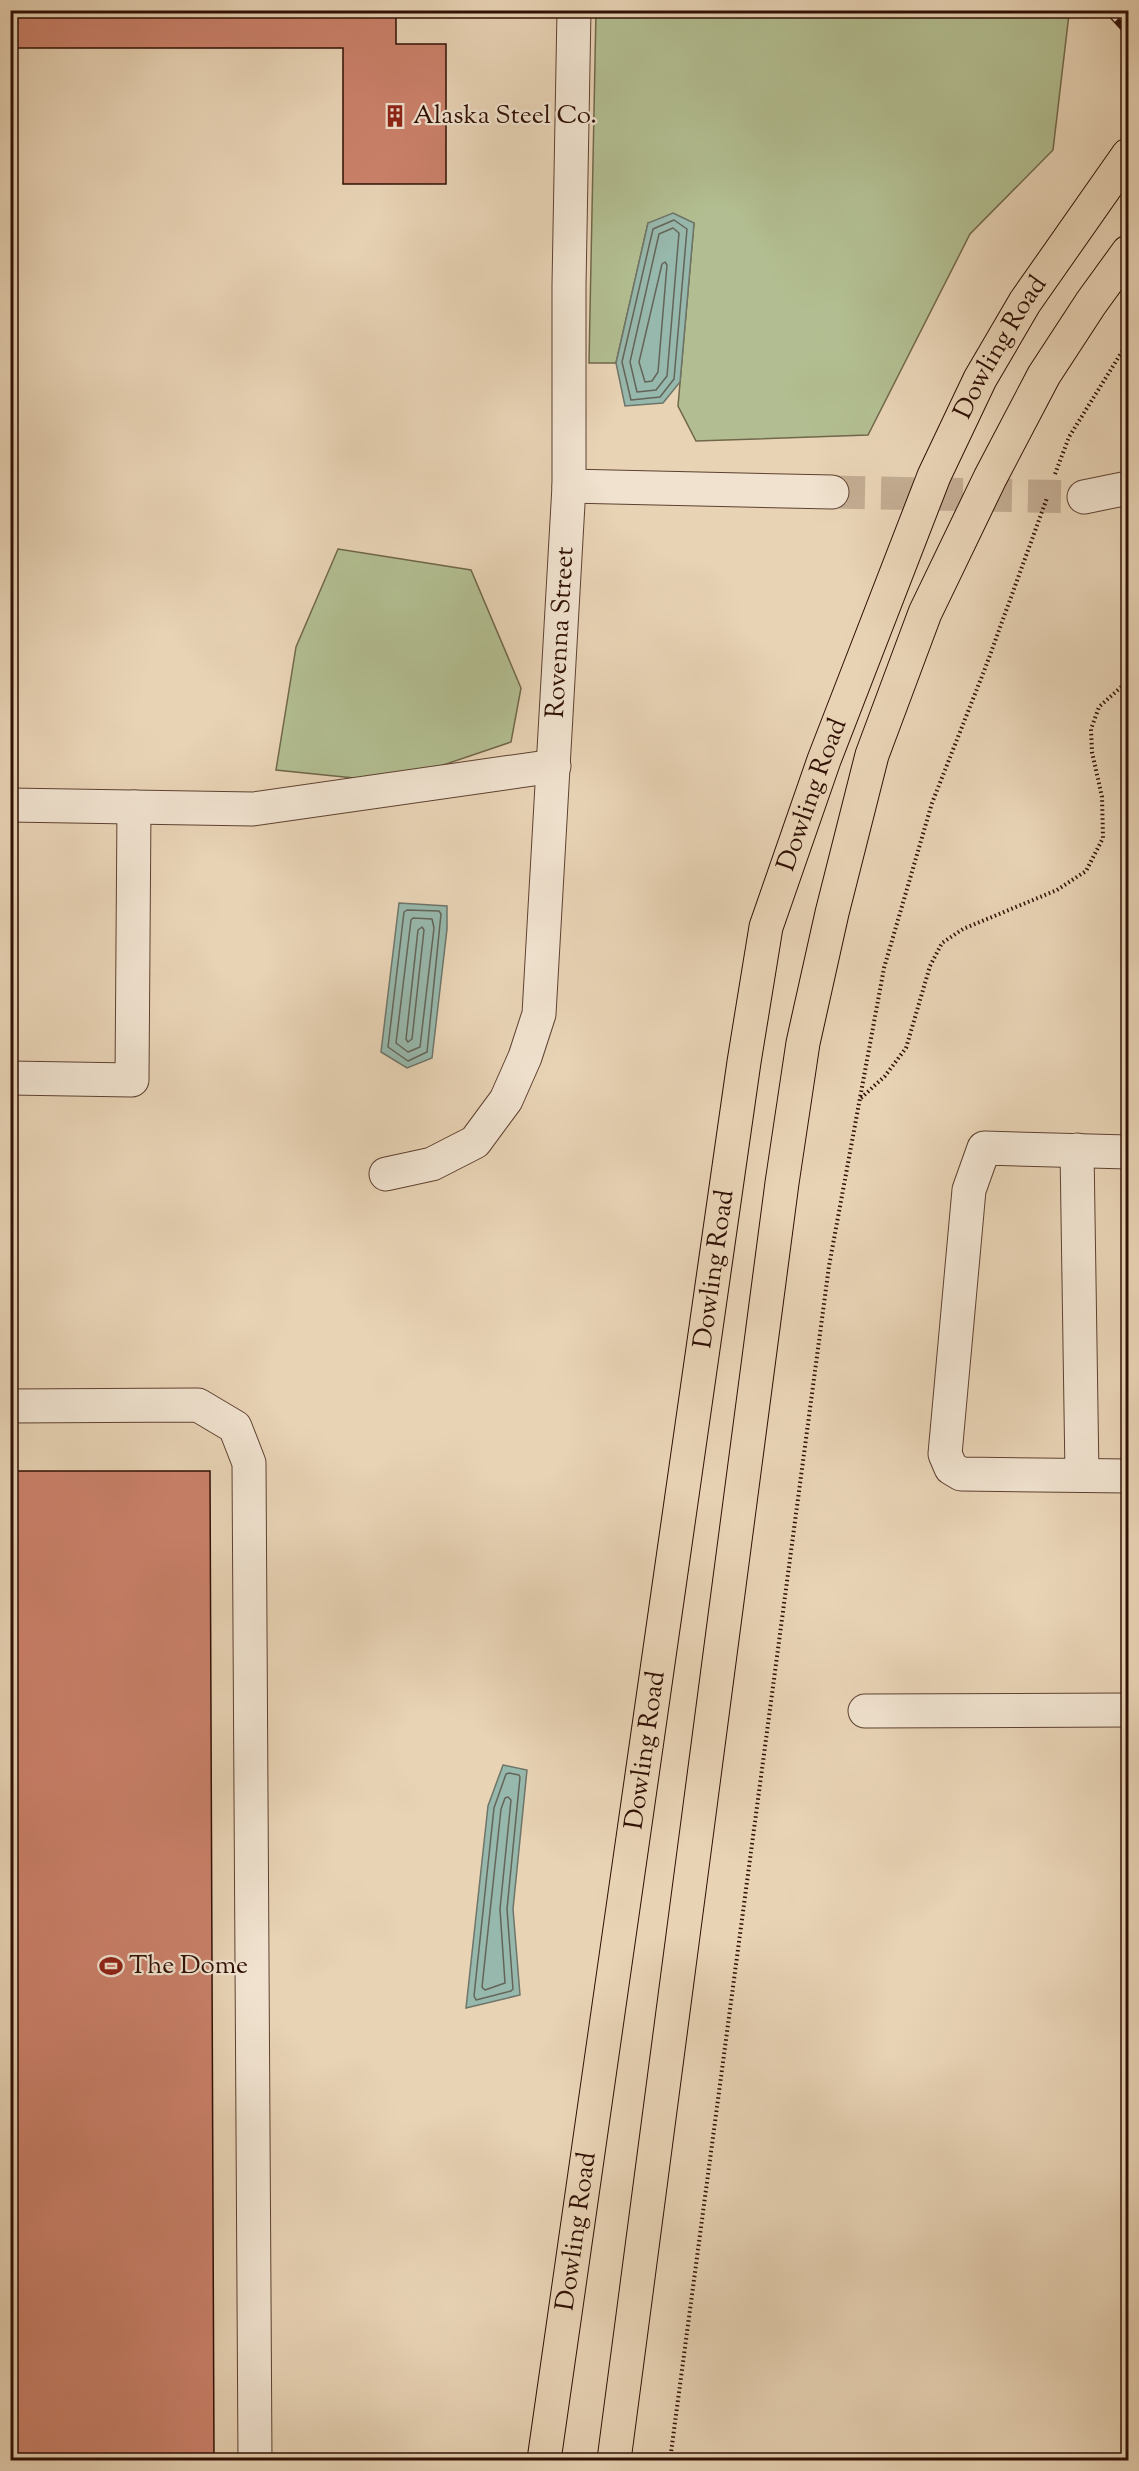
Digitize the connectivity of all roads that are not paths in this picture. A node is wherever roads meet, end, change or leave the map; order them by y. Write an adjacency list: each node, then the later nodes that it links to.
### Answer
1 (574, 10): 4 (street, Rovenna Street)
2 (1123, 162): 21 (main road, Dowling Road)
3 (1128, 252): 22 (main road, Dowling Road)
4 (569, 486): 6 (street); 8 (street, Rovenna Street)
5 (1128, 488): 7 (street)
6 (832, 492)
7 (1084, 497)
8 (554, 766): 10 (street); 14 (street, Rovenna Street)
9 (10, 805): 10 (street)
10 (134, 807): 11 (street)
11 (10, 1078)
12 (1077, 1150): 13 (street); 16 (street); 16 (street)
13 (1128, 1152)
14 (386, 1174)
15 (10, 1406): 20 (street)
16 (1083, 1475): 17 (street)
17 (1128, 1476)
18 (1128, 1710): 19 (street)
19 (865, 1711)
20 (255, 2460)
21 (544, 2460)
22 (614, 2460)

